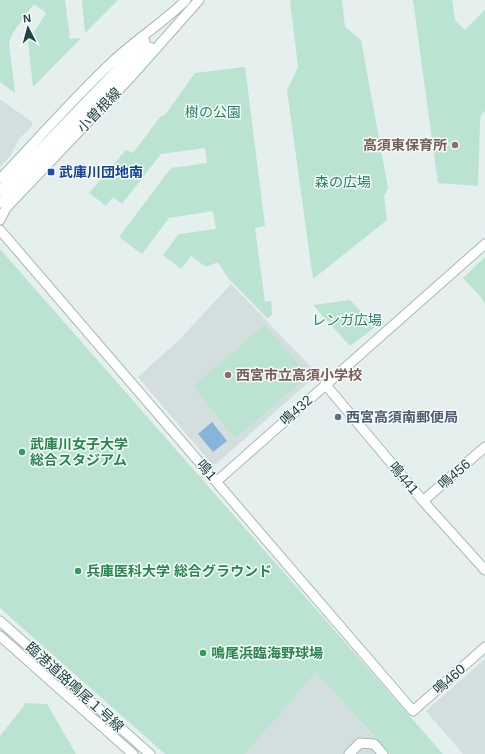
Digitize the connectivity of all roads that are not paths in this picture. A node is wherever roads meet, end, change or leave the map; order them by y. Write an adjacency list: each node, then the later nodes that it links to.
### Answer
1 (186, 0): 4 (street, 小曽根線)
2 (199, 0): 3 (street, 小曽根線)
3 (187, 12): 5 (street); 9 (street, 小曽根線)
4 (169, 17): 5 (street); 6 (street, 小曽根線)
5 (114, 77): 7 (street); 8 (street)
6 (0, 179)
7 (0, 191)
8 (0, 203)
9 (0, 220)
10 (0, 230): 14 (street, 鳴1)
11 (485, 244): 12 (street, 鳴432)
12 (325, 384): 14 (street, 鳴432); 15 (street, 鳴441)
13 (485, 447): 15 (street, 鳴456)
14 (217, 481): 20 (street, 鳴1)
15 (423, 501): 16 (street, 鳴441)
16 (485, 570)
17 (0, 621): 22 (street, 臨港道路鳴尾１号線)
18 (0, 636): 21 (street, 臨港道路鳴尾１号線)
19 (485, 647): 20 (street, 鳴460)
20 (413, 711)
21 (133, 754)
22 (150, 754)
23 (349, 754): 24 (street)
24 (382, 754)

